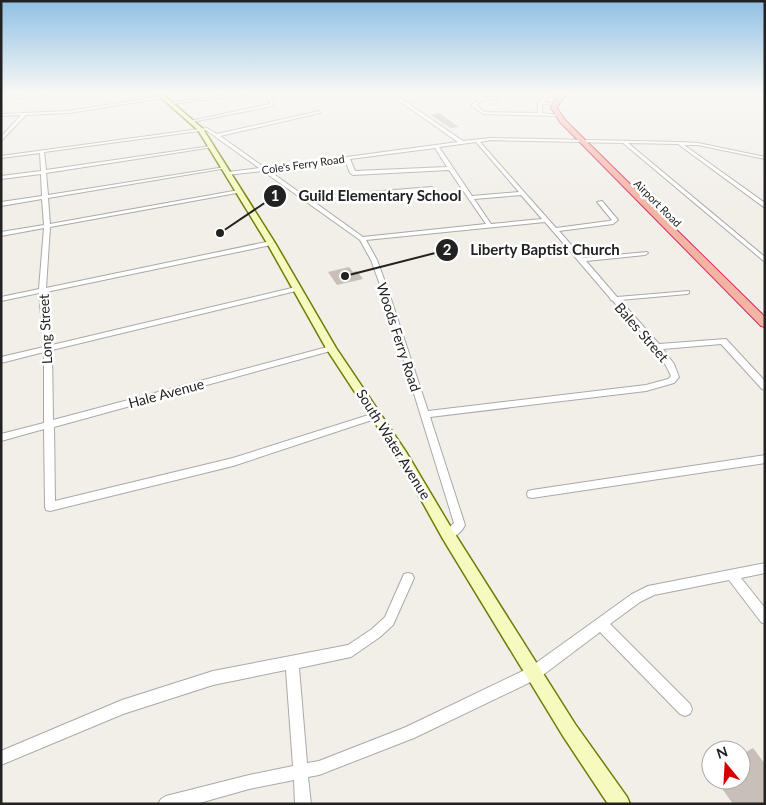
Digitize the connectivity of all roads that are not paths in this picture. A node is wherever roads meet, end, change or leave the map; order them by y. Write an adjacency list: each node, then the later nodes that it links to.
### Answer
1 (10, 131): 9 (street)
2 (163, 131): 17 (street)
3 (200, 131): 16 (main road, South Water Avenue)
4 (212, 131): 8 (street, Woods Ferry Road)
5 (237, 131): 8 (street)
6 (445, 131): 12 (street)
7 (571, 131): 11 (highway, Airport Road)
8 (218, 135): 24 (street, Woods Ferry Road)
9 (1, 140)
10 (477, 141): 11 (street, Cole's Ferry Road); 12 (street, Cole's Ferry Road); 30 (street, Bales Street)
11 (580, 141): 13 (street, Cole's Ferry Road); 52 (highway, Airport Road)
12 (462, 142): 15 (street, Cole's Ferry Road)
13 (624, 142): 14 (street, Cole's Ferry Road); 46 (street)
14 (680, 143): 18 (street, Cole's Ferry Road); 36 (street)
15 (436, 146): 20 (street, Cole's Ferry Road); 23 (street)
16 (211, 147): 25 (main road, South Water Avenue); 26 (street)
17 (42, 151): 19 (street); 26 (street, Long Street)
18 (752, 156): 21 (street, Cole's Ferry Road); 22 (street)
19 (1, 157)
20 (347, 158): 23 (street); 24 (street, Cole's Ferry Road)
21 (765, 158)
22 (765, 164)
23 (451, 168): 33 (street)
24 (267, 169): 25 (street, Cole's Ferry Road); 32 (street, Woods Ferry Road)
25 (227, 171): 29 (main road, South Water Avenue); 31 (street, Cole's Ferry Road)
26 (42, 172): 27 (street); 31 (street, Long Street)
27 (1, 178)
28 (432, 189): 32 (street)
29 (239, 192): 39 (street); 43 (main road, South Water Avenue)
30 (522, 194): 33 (street); 37 (street, Bales Street)
31 (46, 197): 35 (street, Cole's Ferry Road); 39 (street, Long Street)
32 (307, 198): 42 (street, Woods Ferry Road)
33 (470, 198): 38 (street)
34 (600, 202): 40 (street)
35 (1, 204)
36 (765, 206)
37 (546, 220): 38 (street); 40 (street, Bales Street)
38 (489, 225): 42 (street)
39 (48, 226): 41 (street); 48 (street, Long Street)
40 (554, 230): 45 (street, Bales Street)
41 (1, 234)
42 (362, 239): 60 (street, Woods Ferry Road)
43 (271, 243): 47 (main road, South Water Avenue); 48 (street)
44 (645, 253): 45 (street)
45 (580, 260): 51 (street, Bales Street)
46 (765, 260)
47 (296, 290): 55 (main road, South Water Avenue); 56 (street)
48 (42, 292): 50 (street); 56 (street, Long Street)
49 (686, 292): 51 (street)
50 (1, 299)
51 (613, 299): 54 (street, Bales Street)
52 (765, 324)
53 (723, 341): 54 (street); 58 (street)
54 (657, 347): 60 (street, Bales Street)
55 (331, 348): 59 (main road, South Water Avenue); 61 (street, Hale Avenue)
56 (48, 349): 57 (street); 61 (street, Long Street)
57 (1, 360)
58 (765, 387)
59 (378, 415): 61 (street, Long Street); 65 (main road, South Water Avenue)
60 (424, 415): 65 (street, Woods Ferry Road)
61 (48, 425): 62 (street, Hale Avenue)
62 (1, 438)
63 (765, 459): 64 (street)
64 (532, 494)
65 (448, 534): 72 (main road, South Water Avenue)
66 (765, 568): 67 (street)
67 (731, 574): 69 (street); 70 (street)
68 (408, 578): 71 (street)
69 (765, 618)
70 (601, 624): 72 (street); 73 (street)
71 (292, 662): 74 (street); 75 (street)
72 (534, 673): 75 (street); 78 (main road, South Water Avenue)
73 (685, 709)
74 (1, 758)
75 (300, 772): 76 (street); 77 (street)
76 (166, 804)
77 (303, 804)
78 (620, 804)

